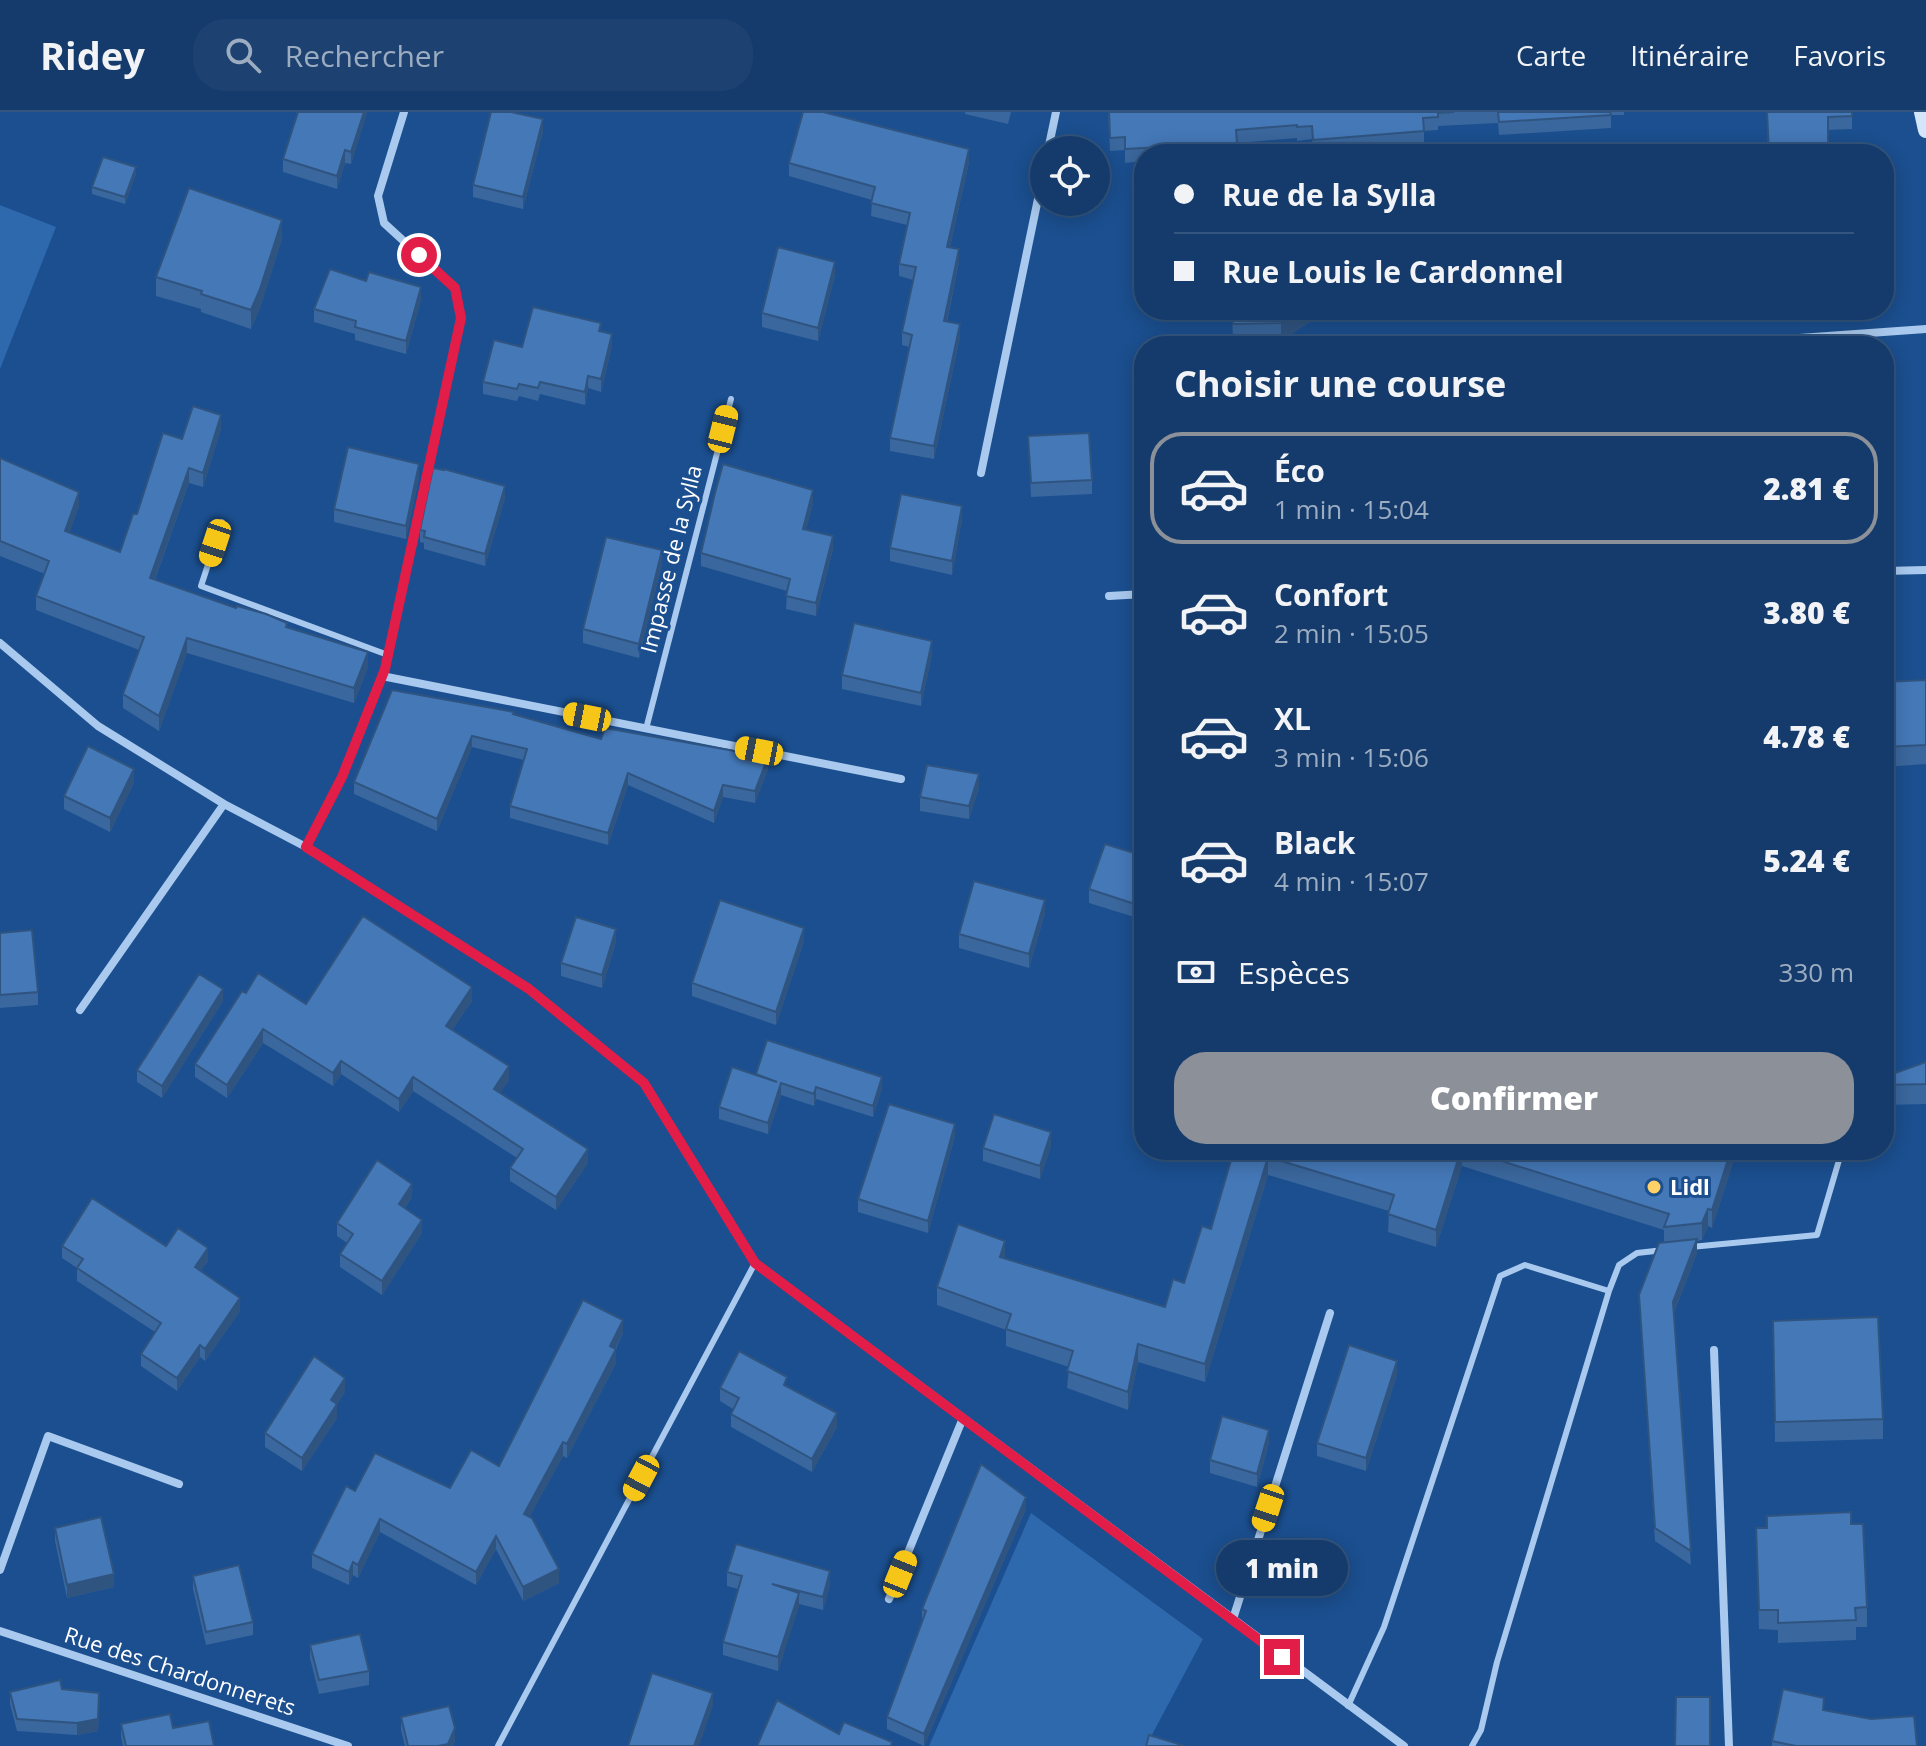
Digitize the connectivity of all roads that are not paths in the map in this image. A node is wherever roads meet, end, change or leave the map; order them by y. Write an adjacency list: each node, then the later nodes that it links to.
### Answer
1 (404, 112): 17 (street)
2 (1056, 112): 5 (street)
3 (1922, 112): 4 (main road)
4 (1926, 130)
5 (1051, 136)
6 (1034, 216): 10 (street)
7 (1926, 329): 8 (street)
8 (1827, 336)
9 (731, 399): 19 (lane, Impasse de la Sylla)
10 (981, 473)
11 (222, 522): 17 (lane)
12 (1926, 570): 13 (street)
13 (1894, 571)
14 (1134, 595): 15 (street)
15 (1109, 596)
16 (0, 643): 21 (street)
17 (388, 655): 18 (street)
18 (382, 676): 19 (street); 22 (street)
19 (646, 729): 20 (street)
20 (901, 779)
21 (224, 804): 22 (street); 23 (street)
22 (306, 847): 27 (street)
23 (80, 1010)
24 (1839, 1160): 25 (lane)
25 (1680, 1248)
26 (1666, 1250): 28 (lane)
27 (755, 1263): 31 (street); 39 (lane)
28 (1609, 1291): 37 (lane); 41 (lane)
29 (1330, 1313): 35 (street)
30 (1714, 1350): 42 (street)
31 (963, 1418): 34 (street); 35 (street)
32 (179, 1484): 33 (street)
33 (0, 1570)
34 (889, 1599)
35 (1233, 1619): 37 (street)
36 (0, 1631): 38 (street, Rue des Chardonnerets)
37 (1348, 1706): 40 (street)
38 (348, 1746)
39 (498, 1746)
40 (1404, 1746)
41 (1472, 1746)
42 (1729, 1746)

